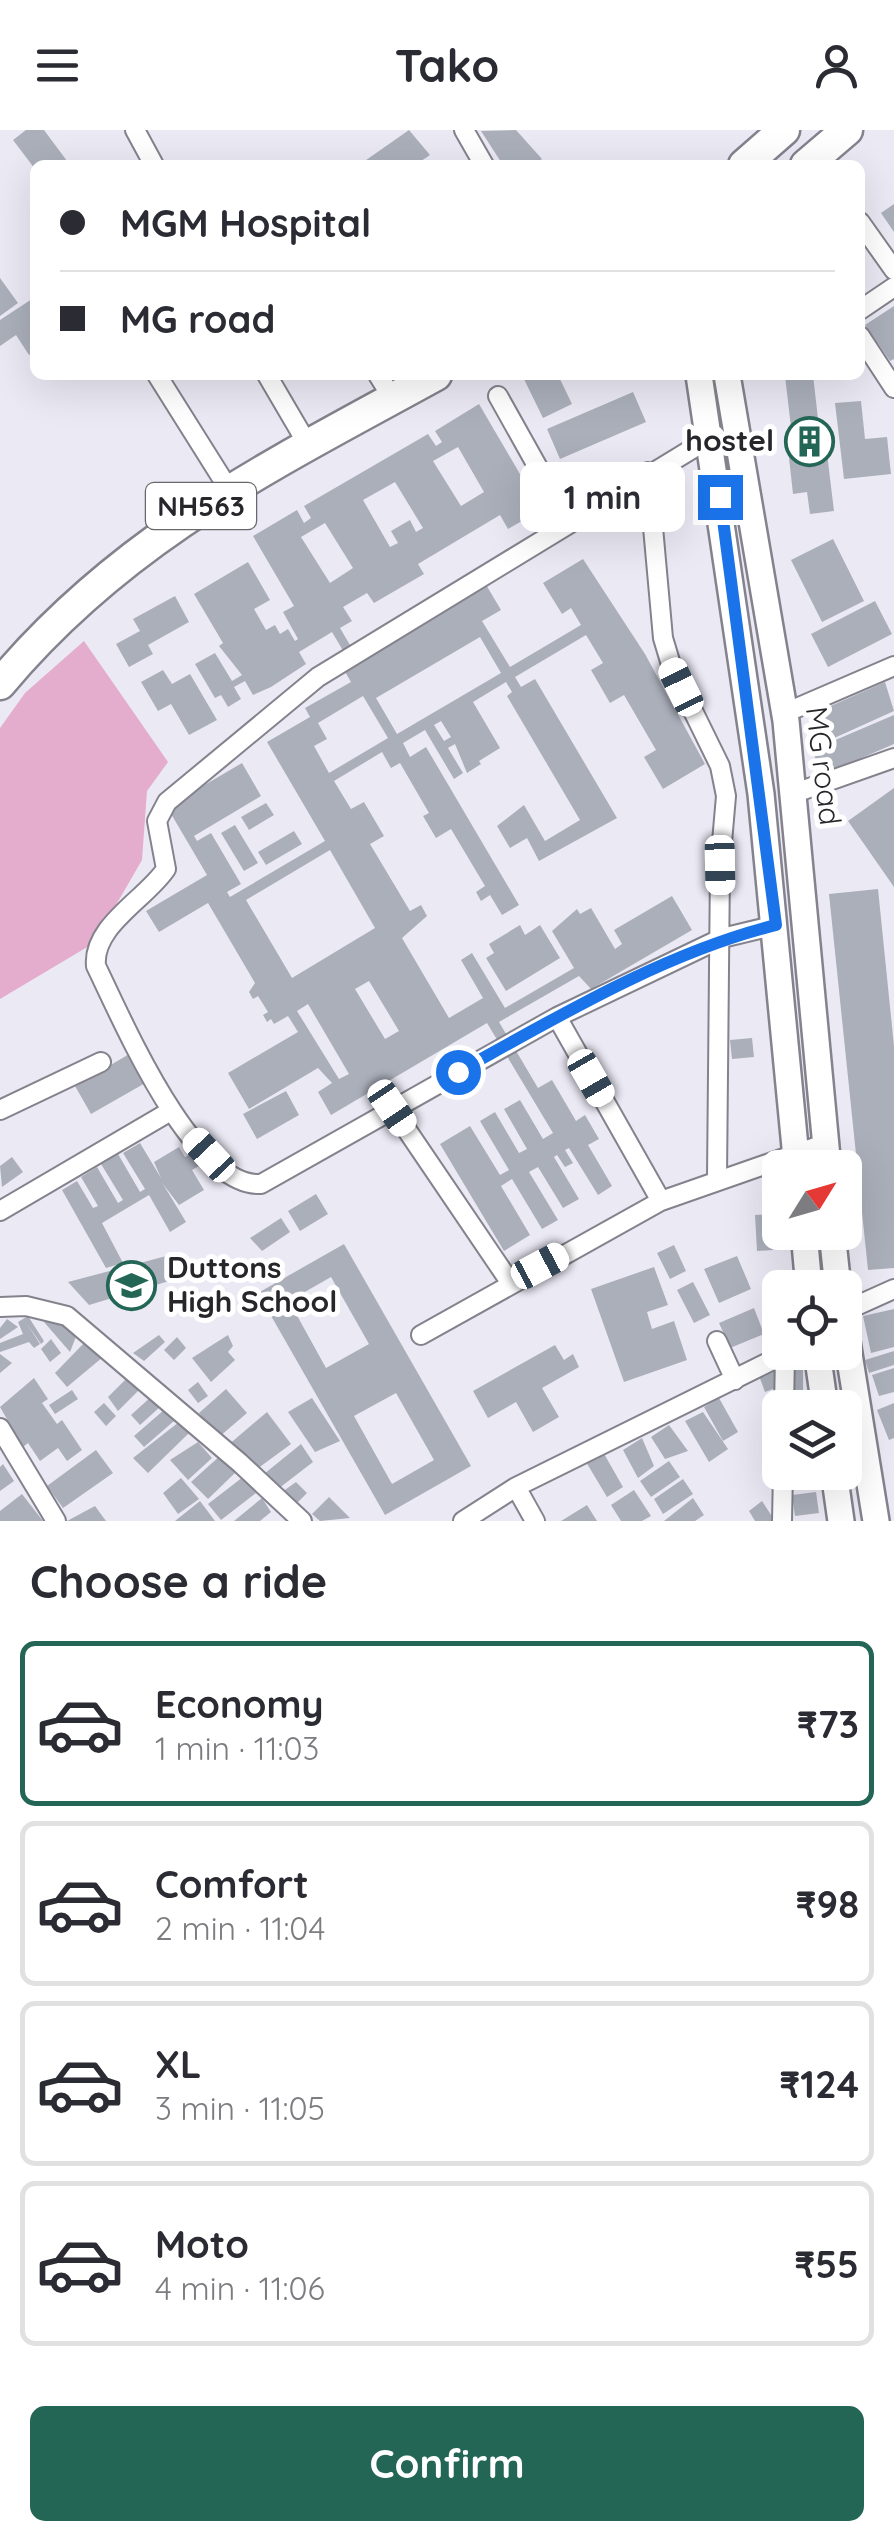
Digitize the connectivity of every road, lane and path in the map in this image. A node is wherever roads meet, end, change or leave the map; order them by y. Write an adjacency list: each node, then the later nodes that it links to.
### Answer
1 (135, 130): 5 (street)
2 (464, 130): 6 (street)
3 (784, 130): 7 (highway)
4 (847, 130): 8 (highway)
5 (151, 160)
6 (481, 160)
7 (750, 160)
8 (816, 160)
9 (865, 229): 10 (street)
10 (894, 270)
11 (894, 287): 12 (street)
12 (865, 307)
13 (865, 344): 20 (street)
14 (160, 380): 26 (street)
15 (270, 380): 24 (street)
16 (415, 380): 19 (highway, NH563)
17 (700, 380): 23 (main road)
18 (728, 380): 22 (main road, MG road)
19 (385, 387): 24 (highway, NH563)
20 (894, 388)
21 (498, 396): 27 (street)
22 (738, 426): 23 (street); 30 (main road, MG road)
23 (710, 437): 25 (street); 33 (main road)
24 (308, 445): 26 (highway, NH563)
25 (648, 472): 27 (street); 34 (street)
26 (228, 488): 29 (highway, NH563)
27 (569, 523): 39 (street)
28 (894, 666): 30 (street)
29 (4, 673)
30 (785, 714): 32 (main road, MG road)
31 (894, 758): 32 (street)
32 (795, 793): 41 (main road, MG road)
33 (776, 925): 34 (street); 40 (main road)
34 (722, 938): 35 (street); 43 (street)
35 (557, 1017): 37 (street); 44 (street)
36 (101, 1062): 38 (street)
37 (392, 1108): 39 (street); 46 (street)
38 (0, 1110)
39 (169, 1112): 45 (street)
40 (795, 1150)
41 (827, 1150)
42 (762, 1168): 43 (street)
43 (717, 1178): 44 (street)
44 (660, 1201): 46 (street)
45 (0, 1211)
46 (510, 1282): 50 (street)
47 (894, 1289): 48 (street)
48 (862, 1303)
49 (0, 1306): 62 (street)
50 (421, 1335)
51 (716, 1341): 54 (street)
52 (762, 1366): 54 (street)
53 (852, 1370): 67 (main road)
54 (735, 1380): 57 (street)
55 (0, 1428): 56 (street)
56 (5, 1451): 61 (street)
57 (516, 1487): 63 (street); 64 (street)
58 (783, 1490): 65 (street)
59 (837, 1490): 66 (main road)
60 (894, 1516): 67 (street)
61 (56, 1521)
62 (302, 1521)
63 (463, 1521)
64 (535, 1521)
65 (782, 1521)
66 (841, 1521)
67 (879, 1521)

